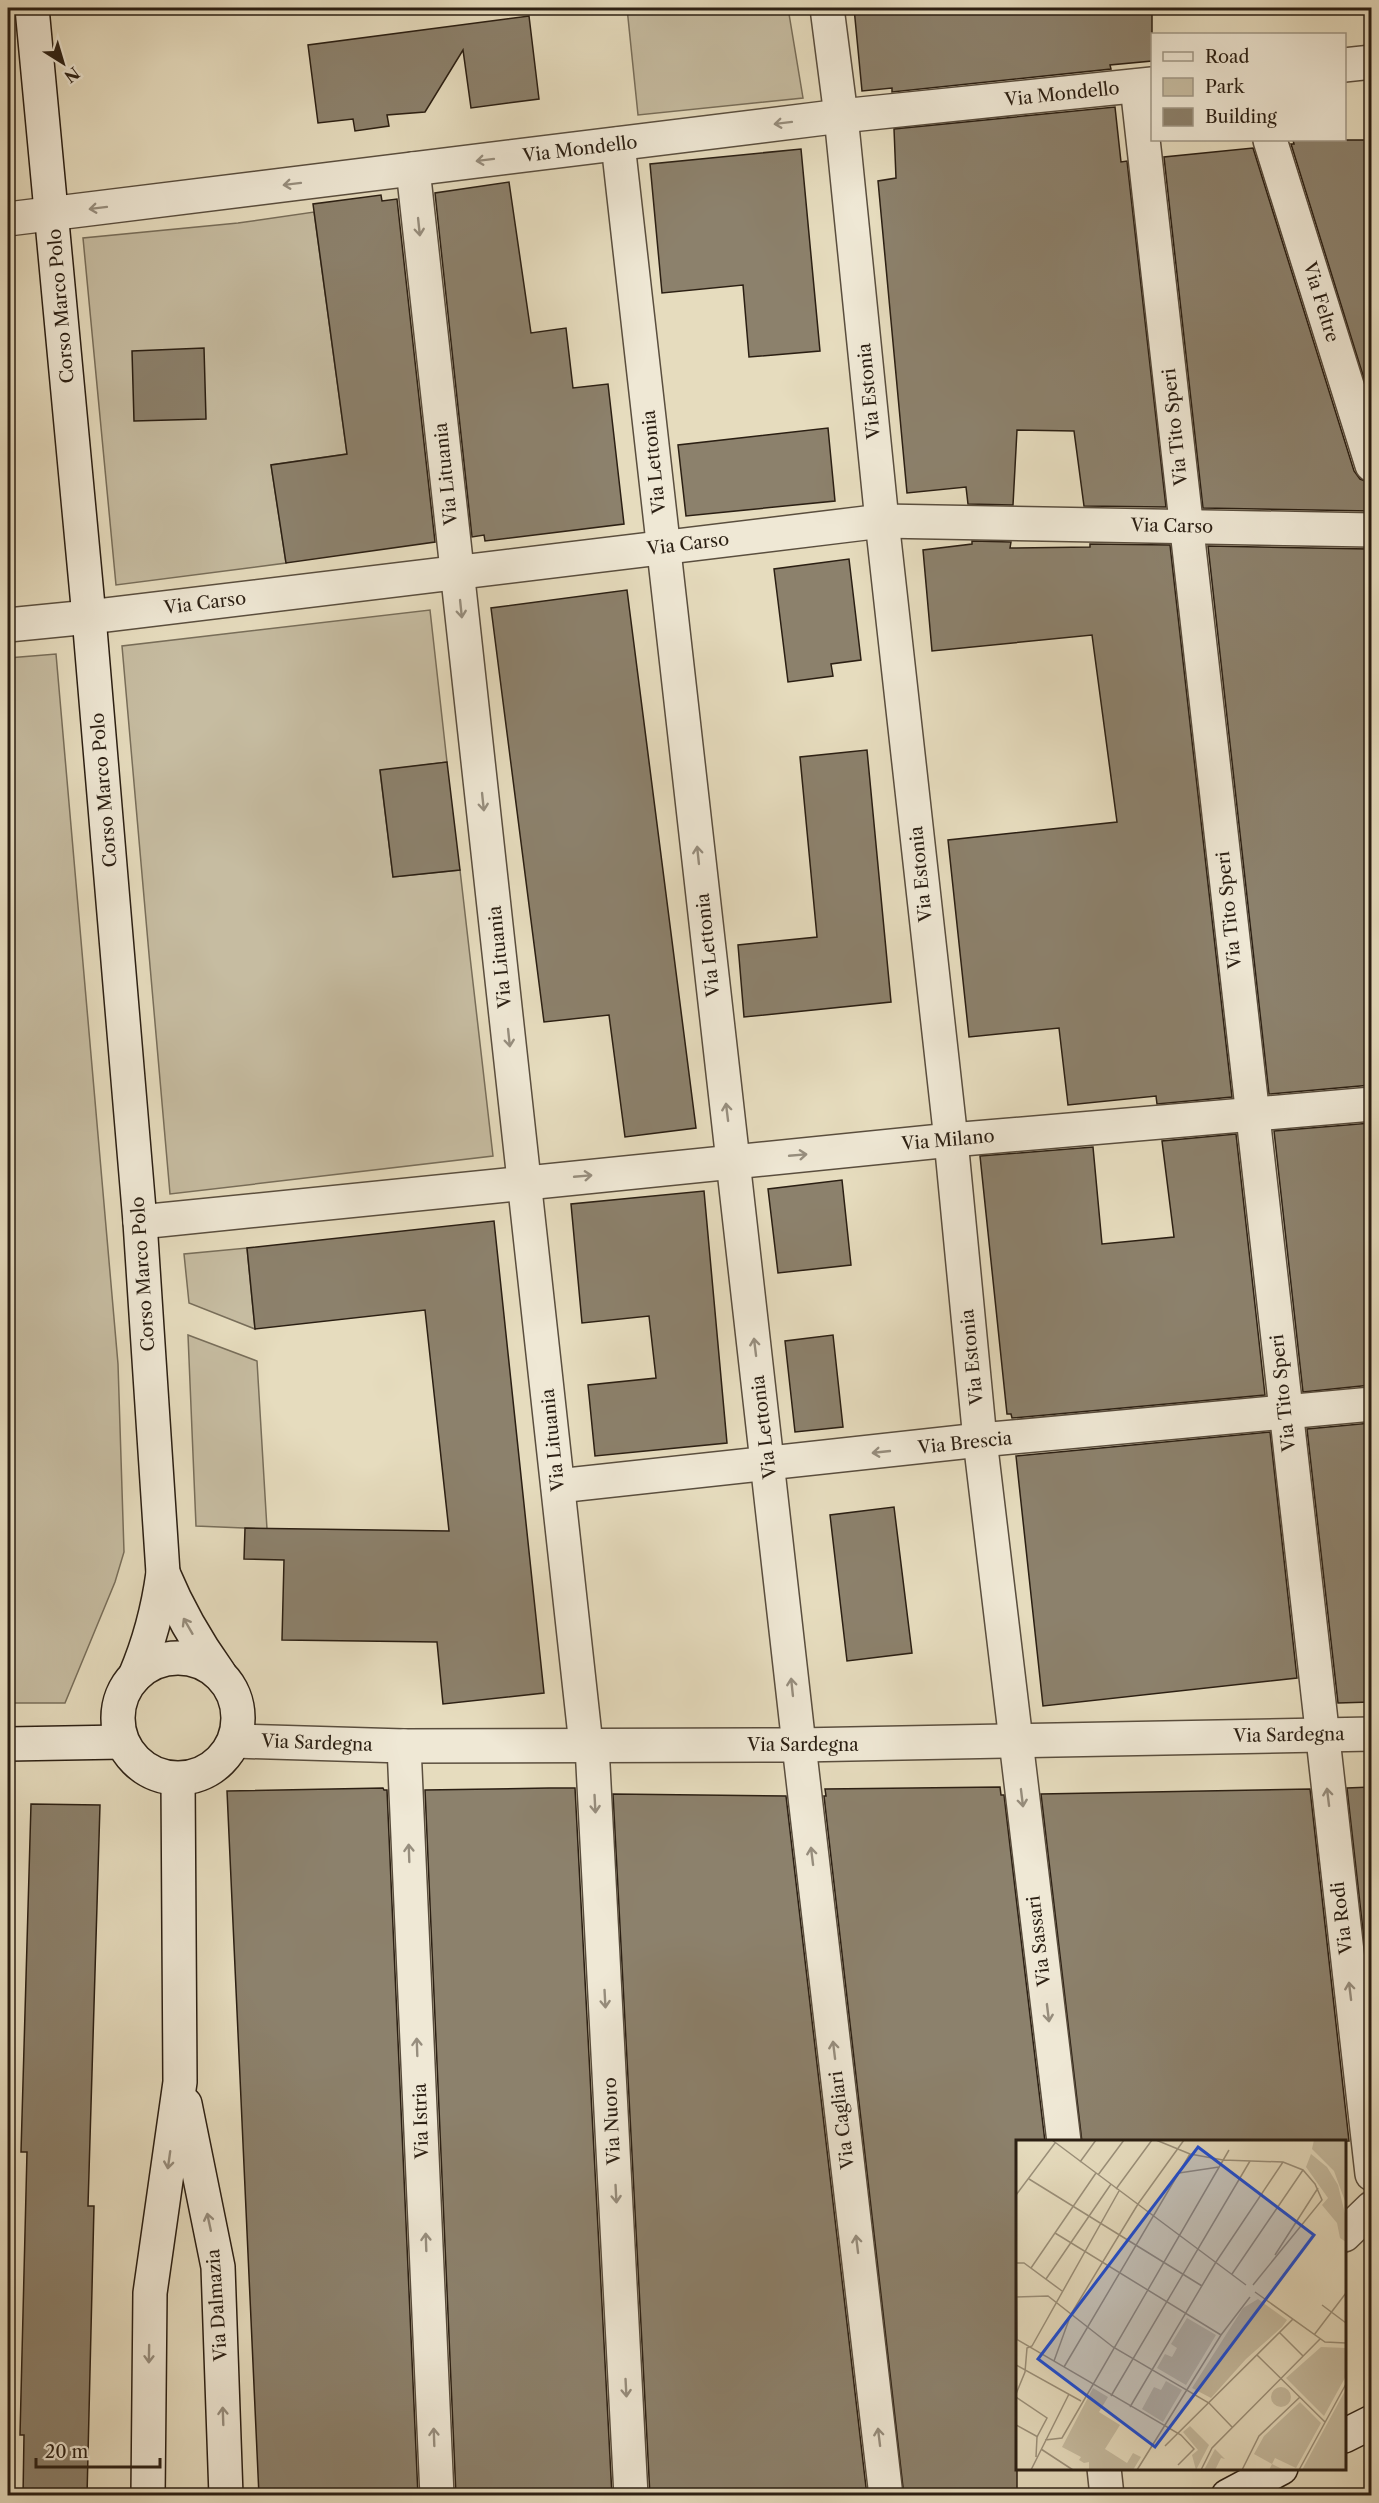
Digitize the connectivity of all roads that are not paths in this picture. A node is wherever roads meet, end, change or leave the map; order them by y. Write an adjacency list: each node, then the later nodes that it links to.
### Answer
1 (32, 8): 10 (street, Corso Marco Polo)
2 (826, 8): 6 (street, Via Estonia)
3 (1371, 62): 4 (street)
4 (1346, 65)
5 (1145, 85): 6 (street, Via Mondello); 14 (street, Via Tito Speri)
6 (841, 116): 8 (street, Via Mondello, one-way to 8); 13 (street, Via Estonia)
7 (1270, 141): 12 (street, Via Feltre)
8 (618, 144): 9 (street, Via Mondello, one-way to 9); 16 (street, Via Lettonia)
9 (413, 169): 10 (street, Via Mondello, one-way to 10); 17 (street, Via Lituania, one-way to 17)
10 (52, 214): 11 (street, Via Mondello); 18 (street, Corso Marco Polo)
11 (8, 219)
12 (1371, 465)
13 (882, 521): 14 (street, Via Carso); 16 (street, Via Carso); 22 (street, Via Estonia)
14 (1186, 526): 15 (street, Via Carso); 21 (street, Via Tito Speri)
15 (1371, 530)
16 (663, 547): 17 (street, Via Carso); 23 (street, Via Lettonia, one-way to 16)
17 (457, 572): 18 (street, Via Carso); 24 (street, Via Lituania, one-way to 24)
18 (89, 617): 19 (street, Via Carso); 25 (street, Corso Marco Polo)
19 (8, 625)
20 (1371, 1104): 21 (street, Via Milano)
21 (1252, 1115): 22 (street, Via Milano); 27 (street, Via Tito Speri)
22 (951, 1140): 23 (street, Via Milano, one-way to 22); 28 (street, Via Estonia)
23 (733, 1161): 24 (street, Via Milano, one-way to 23); 29 (street, Via Lettonia, one-way to 23)
24 (524, 1181): 25 (street, Via Milano); 30 (street, Via Lituania)
25 (140, 1222): 31 (street, Corso Marco Polo)
26 (1371, 1404): 27 (street, Via Brescia)
27 (1285, 1411): 28 (street, Via Brescia); 34 (street, Via Tito Speri)
28 (981, 1440): 29 (street, Via Brescia, one-way to 29); 36 (street, Via Estonia)
29 (768, 1464): 30 (street, Via Brescia); 40 (street, Via Lettonia, one-way to 29)
30 (558, 1486): 42 (street, Via Lituania)
31 (163, 1573): 32 (street, one-way to 31); 33 (street)
32 (221, 1675): 33 (street); 37 (street)
33 (135, 1676): 38 (street)
34 (1321, 1734): 35 (street, Via Sardegna); 36 (street, Via Sardegna); 46 (street, Via Rodi, one-way to 34)
35 (1371, 1734)
36 (1015, 1740): 40 (street, Via Sardegna); 45 (street, Via Sassari, one-way to 45)
37 (235, 1741): 41 (street, Via Sardegna); 43 (street)
38 (122, 1742): 39 (street); 43 (street)
39 (8, 1744)
40 (799, 1745): 42 (street, Via Sardegna); 56 (street, Via Cagliari, one-way to 40)
41 (404, 1746): 42 (street, Via Sardegna); 54 (street, Via Istria, one-way to 41)
42 (590, 1746): 55 (street, Via Nuoro, one-way to 55)
43 (178, 1779): 44 (street, Via Dalmazia)
44 (180, 2082): 52 (street, Via Dalmazia, one-way to 52); 53 (street, Via Dalmazia, one-way to 44)
45 (1064, 2140)
46 (1371, 2174)
47 (1371, 2208): 48 (street)
48 (1346, 2233)
49 (1371, 2422): 50 (street)
50 (1346, 2435)
51 (1279, 2470): 57 (street)
52 (148, 2496)
53 (226, 2496)
54 (437, 2496)
55 (631, 2496)
56 (886, 2496)
57 (1228, 2496)

